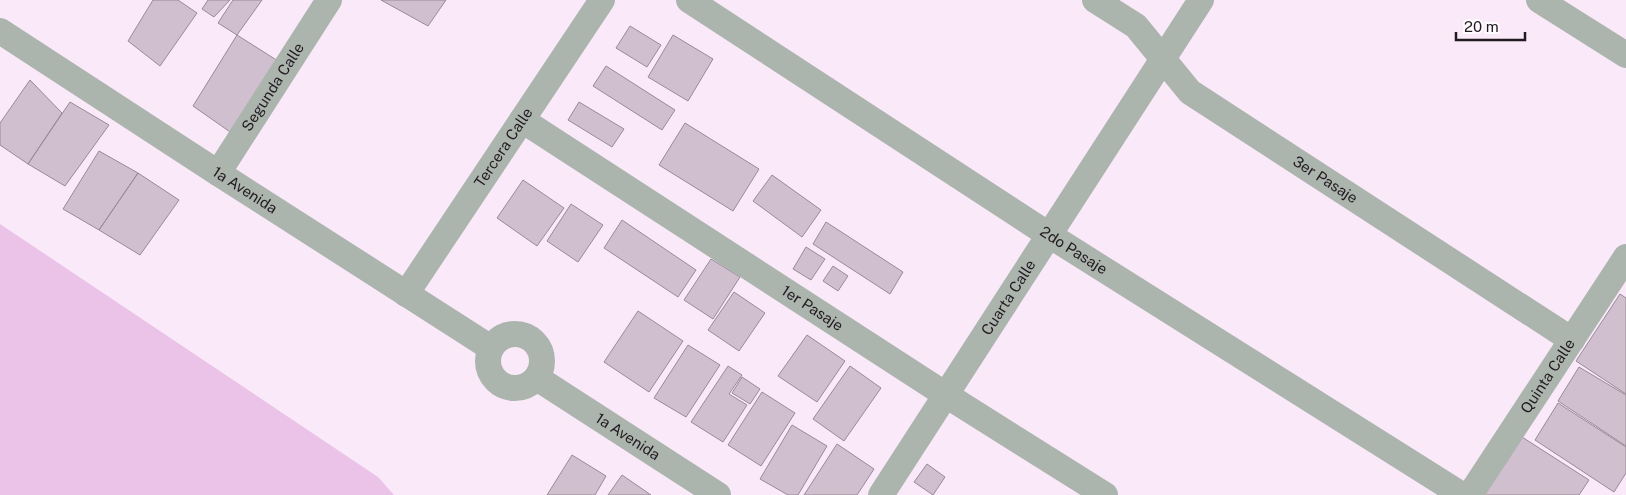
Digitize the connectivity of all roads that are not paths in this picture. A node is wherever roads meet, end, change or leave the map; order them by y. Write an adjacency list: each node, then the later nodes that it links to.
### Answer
1 (329, 0): 11 (street, Segunda Calle)
2 (602, 0): 10 (street, Tercera Calle)
3 (688, 0): 12 (street, 2do Pasaje)
4 (1095, 0): 9 (street, 3er Pasaje)
5 (1201, 0): 9 (street, Cuarta Calle)
6 (1539, 0): 8 (street)
7 (0, 31): 11 (street, 1a Avenida)
8 (1626, 55)
9 (1164, 59): 12 (street, Cuarta Calle); 15 (street, 3er Pasaje)
10 (522, 120): 14 (street, Tercera Calle); 18 (street, 1er Pasaje)
11 (218, 173): 14 (street, 1a Avenida)
12 (1048, 235): 18 (street, Cuarta Calle); 22 (street, 2do Pasaje)
13 (1626, 257): 15 (street, Quinta Calle)
14 (406, 294): 16 (street, 1a Avenida)
15 (1572, 340): 23 (street, Quinta Calle)
16 (491, 348): 17 (street); 17 (street)
17 (537, 378): 19 (street, 1a Avenida)
18 (946, 395): 20 (street, Cuarta Calle); 21 (street, 1er Pasaje)
19 (718, 495)
20 (881, 495)
21 (1105, 495)
22 (1462, 495)
23 (1470, 495)

